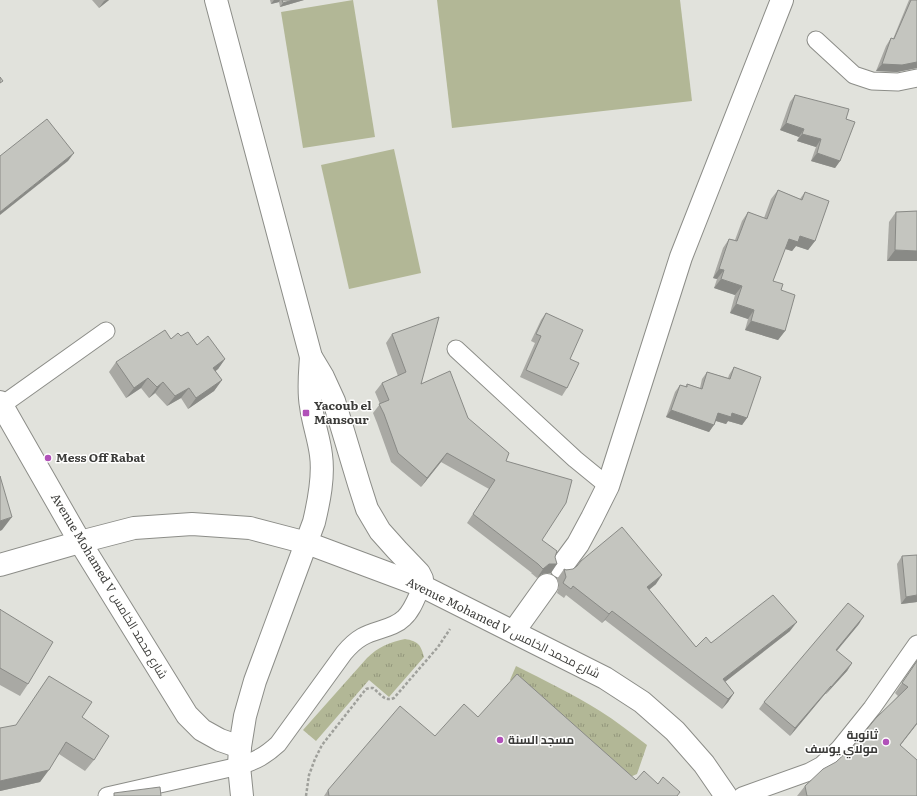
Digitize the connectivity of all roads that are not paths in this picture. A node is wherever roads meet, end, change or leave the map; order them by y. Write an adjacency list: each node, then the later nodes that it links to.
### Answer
1 (216, 0): 7 (main road)
2 (782, 0): 9 (main road)
3 (816, 40): 4 (lane)
4 (917, 78)
5 (106, 331): 8 (lane)
6 (456, 349): 9 (lane)
7 (311, 357): 11 (main road); 15 (main road)
8 (1, 404): 10 (main road, Avenue Mohamed V شارع محمد الخامس)
9 (608, 486): 13 (main road)
10 (80, 542): 11 (main road, Avenue Mohamed V شارع محمد الخامس); 12 (main road, Avenue Mohamed V شارع محمد الخامس); 18 (main road, Avenue Mohamed V شارع محمد الخامس)
11 (307, 543): 15 (main road, Avenue Mohamed V شارع محمد الخامس); 18 (main road)
12 (0, 565)
13 (561, 567)
14 (547, 585): 16 (main road)
15 (422, 586): 16 (main road, Avenue Mohamed V شارع محمد الخامس); 18 (lane)
16 (514, 632): 21 (main road, Avenue Mohamed V شارع محمد الخامس)
17 (917, 644): 22 (lane)
18 (240, 756): 19 (lane); 20 (main road)
19 (107, 796)
20 (242, 796)
21 (726, 796)
22 (742, 796)

